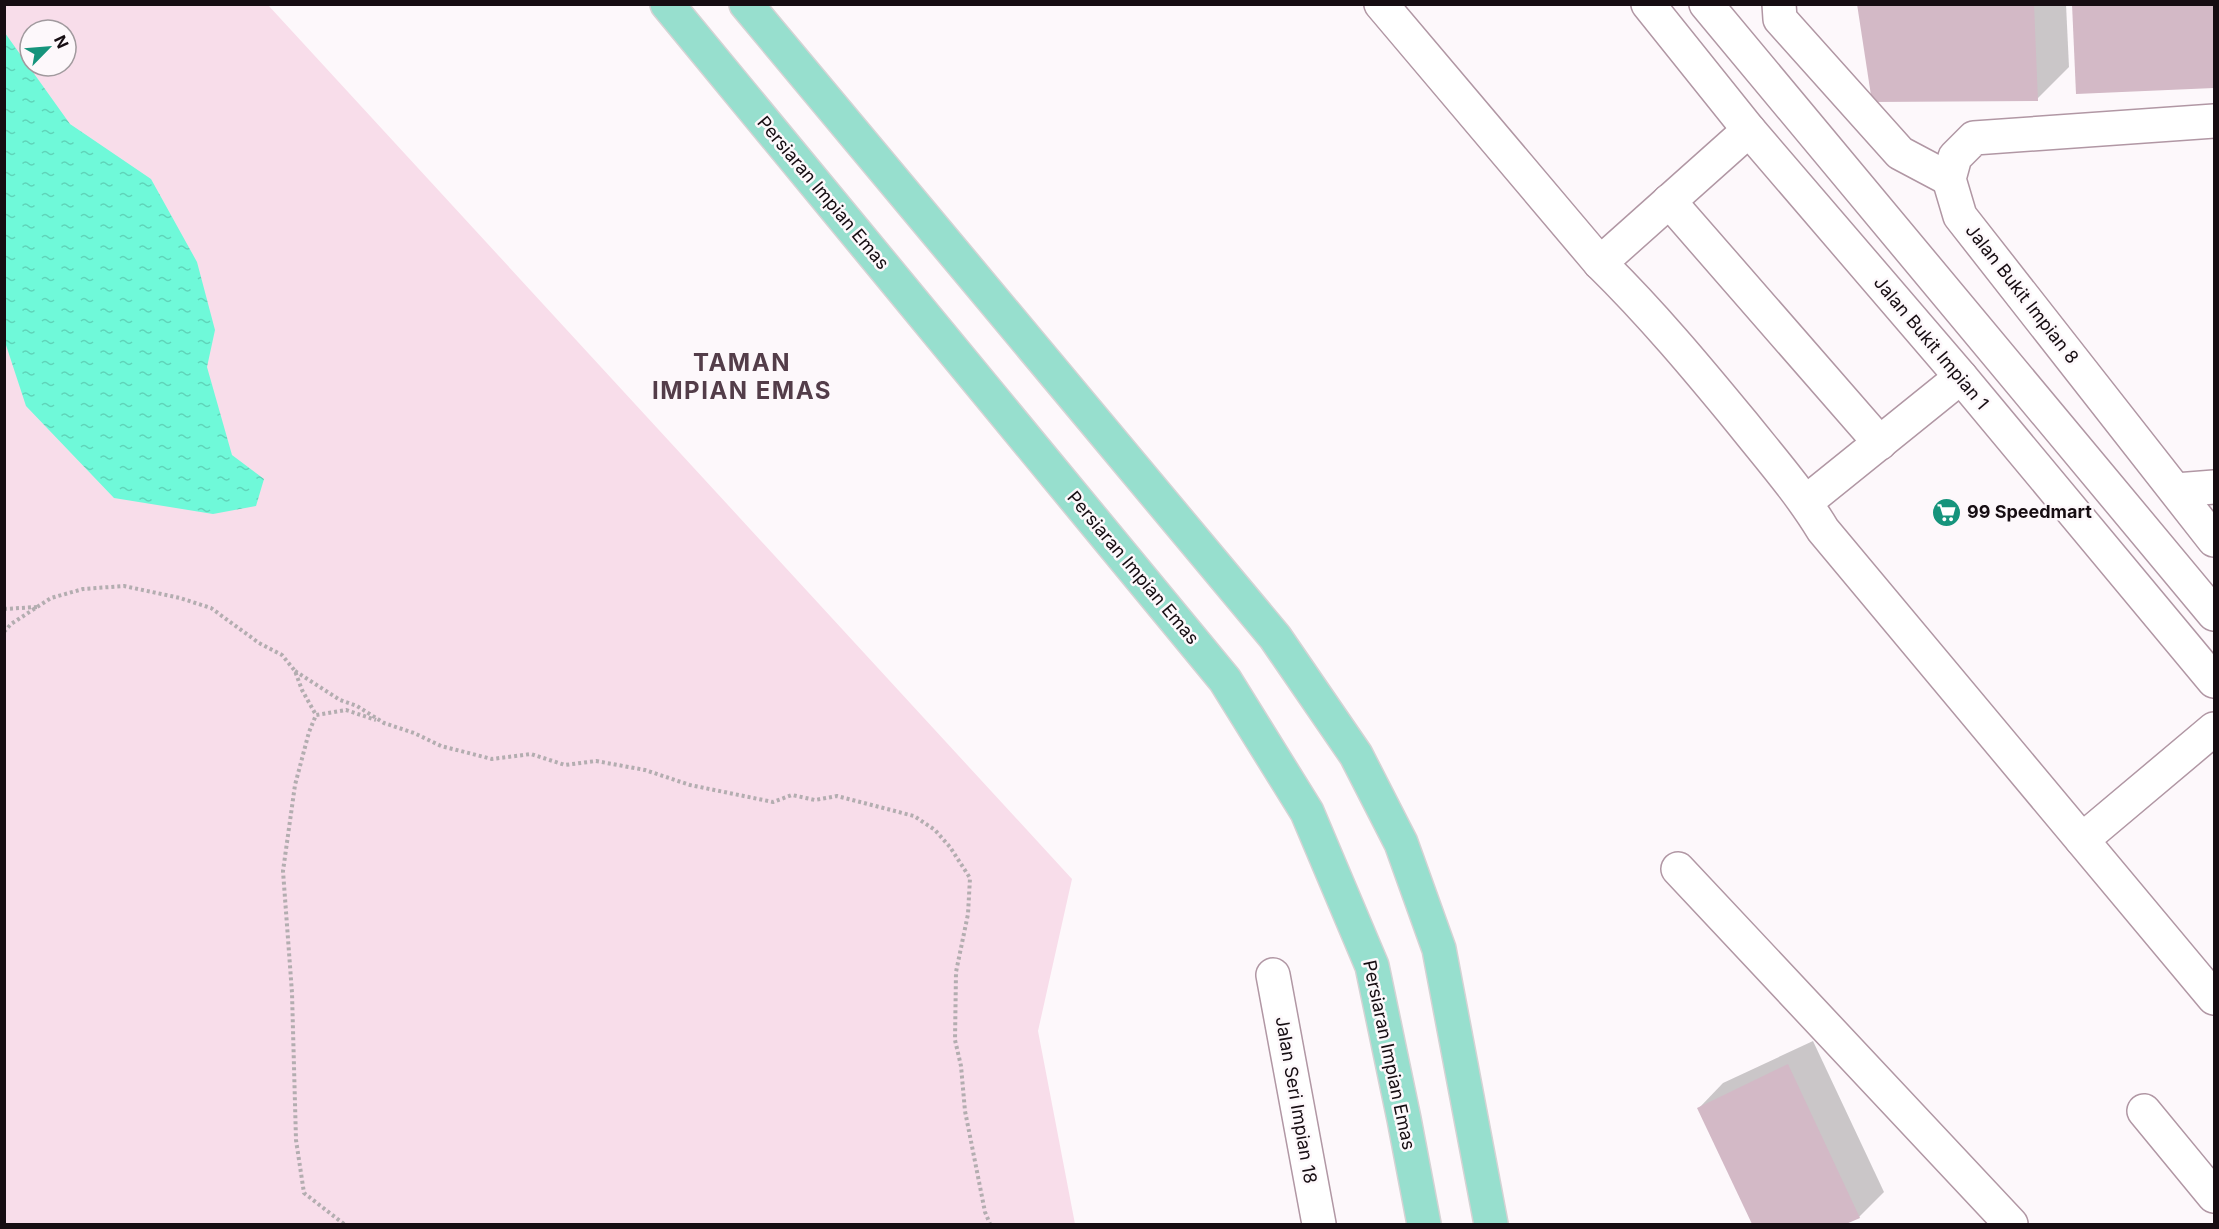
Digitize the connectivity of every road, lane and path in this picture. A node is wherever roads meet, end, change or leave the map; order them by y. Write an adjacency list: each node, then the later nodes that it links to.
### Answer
1 (667, 4): 36 (main road, Persiaran Impian Emas)
2 (746, 4): 37 (main road)
3 (1381, 4): 11 (street)
4 (1648, 4): 8 (street, Jalan Bukit Impian 1)
5 (1706, 4): 20 (street)
6 (1779, 4): 9 (street)
7 (2214, 121): 9 (street)
8 (1749, 130): 10 (street); 12 (street, Jalan Bukit Impian 1)
9 (1949, 179): 15 (street, Jalan Bukit Impian 8)
10 (1670, 201): 11 (street); 13 (street)
11 (1600, 263): 16 (street)
12 (1961, 377): 13 (street); 23 (street, Jalan Bukit Impian 1)
13 (1880, 443): 16 (street)
14 (2214, 487): 15 (street)
15 (2176, 490): 17 (street, Jalan Bukit Impian 8)
16 (1806, 502): 27 (street)
17 (2214, 540)
18 (37, 607): 19 (path); 21 (path); 22 (path)
19 (4, 609)
20 (2214, 614)
21 (4, 632)
22 (295, 671): 24 (path); 25 (path)
23 (2214, 681)
24 (316, 715): 25 (path); 33 (path)
25 (384, 723): 34 (path)
26 (2214, 729): 27 (street)
27 (2082, 840): 30 (street)
28 (1678, 869): 38 (street)
29 (1273, 975): 35 (street, Jalan Seri Impian 18)
30 (2214, 998)
31 (2144, 1112): 32 (street)
32 (2214, 1196)
33 (344, 1224)
34 (990, 1224)
35 (1319, 1224)
36 (1424, 1224)
37 (1491, 1224)
38 (2011, 1224)

